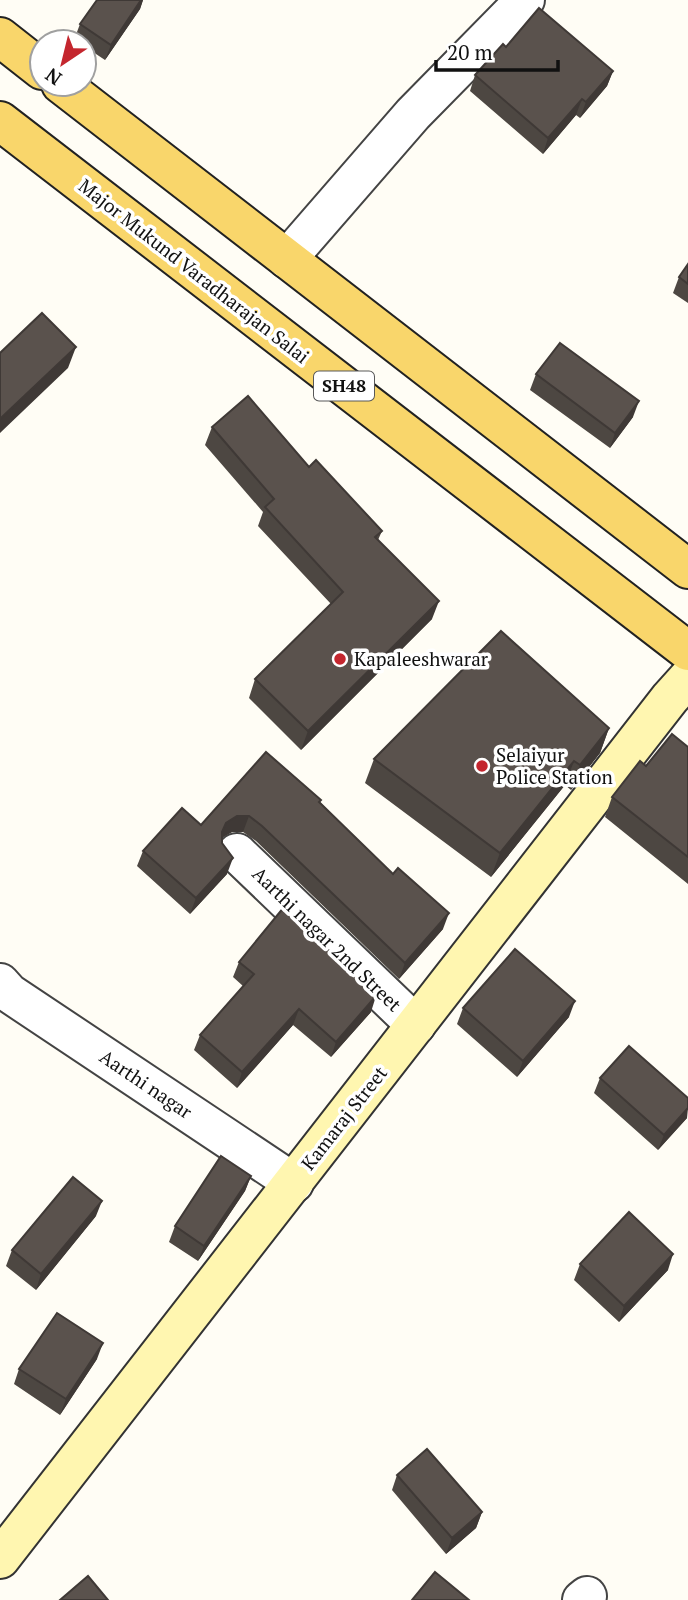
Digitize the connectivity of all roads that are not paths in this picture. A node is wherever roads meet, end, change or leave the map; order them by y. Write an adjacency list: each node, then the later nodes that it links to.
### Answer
1 (525, 0): 6 (street)
2 (0, 37): 3 (main road)
3 (28, 59)
4 (79, 98): 6 (main road)
5 (0, 121): 8 (main road, Major Mukund Varadharajan Salai / SH48)
6 (288, 259): 7 (main road)
7 (688, 569)
8 (688, 652)
9 (688, 678): 12 (street, Kamaraj Street)
10 (237, 853): 12 (street, Aarthi nagar 2nd Street)
11 (3, 994): 13 (street, Aarthi nagar)
12 (416, 1025): 13 (street, Kamaraj Street)
13 (294, 1183): 14 (street, Kamaraj Street)
14 (0, 1559)

